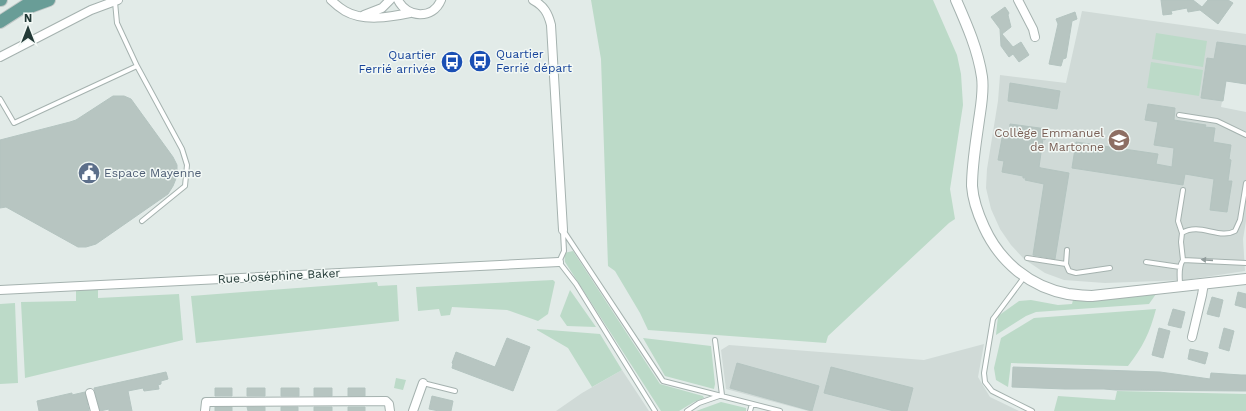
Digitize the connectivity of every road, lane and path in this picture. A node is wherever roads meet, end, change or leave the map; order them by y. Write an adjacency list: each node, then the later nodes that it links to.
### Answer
1 (34, 0): 12 (main road)
2 (49, 0): 12 (main road)
3 (331, 0): 14 (street)
4 (390, 0): 14 (street)
5 (398, 0): 13 (street)
6 (449, 0): 11 (street)
7 (533, 0): 25 (street)
8 (956, 0): 36 (street)
9 (1018, 0): 16 (street)
10 (117, 1): 17 (street); 18 (lane)
11 (441, 1): 13 (street)
12 (14, 12): 15 (main road)
13 (410, 13): 14 (street)
14 (359, 17)
15 (0, 22)
16 (1035, 37)
17 (0, 57)
18 (137, 66): 19 (lane); 24 (lane)
19 (0, 99)
20 (1179, 114): 21 (lane)
21 (1246, 135)
22 (1246, 183): 26 (lane)
23 (1183, 190): 26 (lane)
24 (142, 221)
25 (563, 230): 30 (lane); 46 (lane)
26 (1182, 233): 29 (lane)
27 (1067, 250): 32 (lane)
28 (1028, 258): 32 (lane)
29 (1183, 260): 33 (lane, one-way to 29); 34 (lane)
30 (559, 262): 40 (street, Rue Joséphine Baker); 52 (lane)
31 (1146, 262): 34 (lane)
32 (1066, 264): 35 (lane)
33 (1246, 264)
34 (1180, 267): 39 (lane)
35 (1110, 268)
36 (1025, 276): 39 (street); 56 (lane)
37 (1246, 279): 38 (street)
38 (1204, 283): 39 (street); 41 (street)
39 (1180, 287)
40 (0, 290)
41 (1192, 337)
42 (715, 340): 46 (lane)
43 (423, 383): 44 (lane); 51 (street)
44 (455, 391)
45 (90, 393): 48 (street)
46 (722, 395): 47 (lane); 53 (lane)
47 (752, 404): 54 (lane); 55 (lane)
48 (94, 411)
49 (205, 411): 50 (street)
50 (390, 411)
51 (413, 411)
52 (655, 411)
53 (687, 411)
54 (750, 411)
55 (780, 411)
56 (1032, 411)

